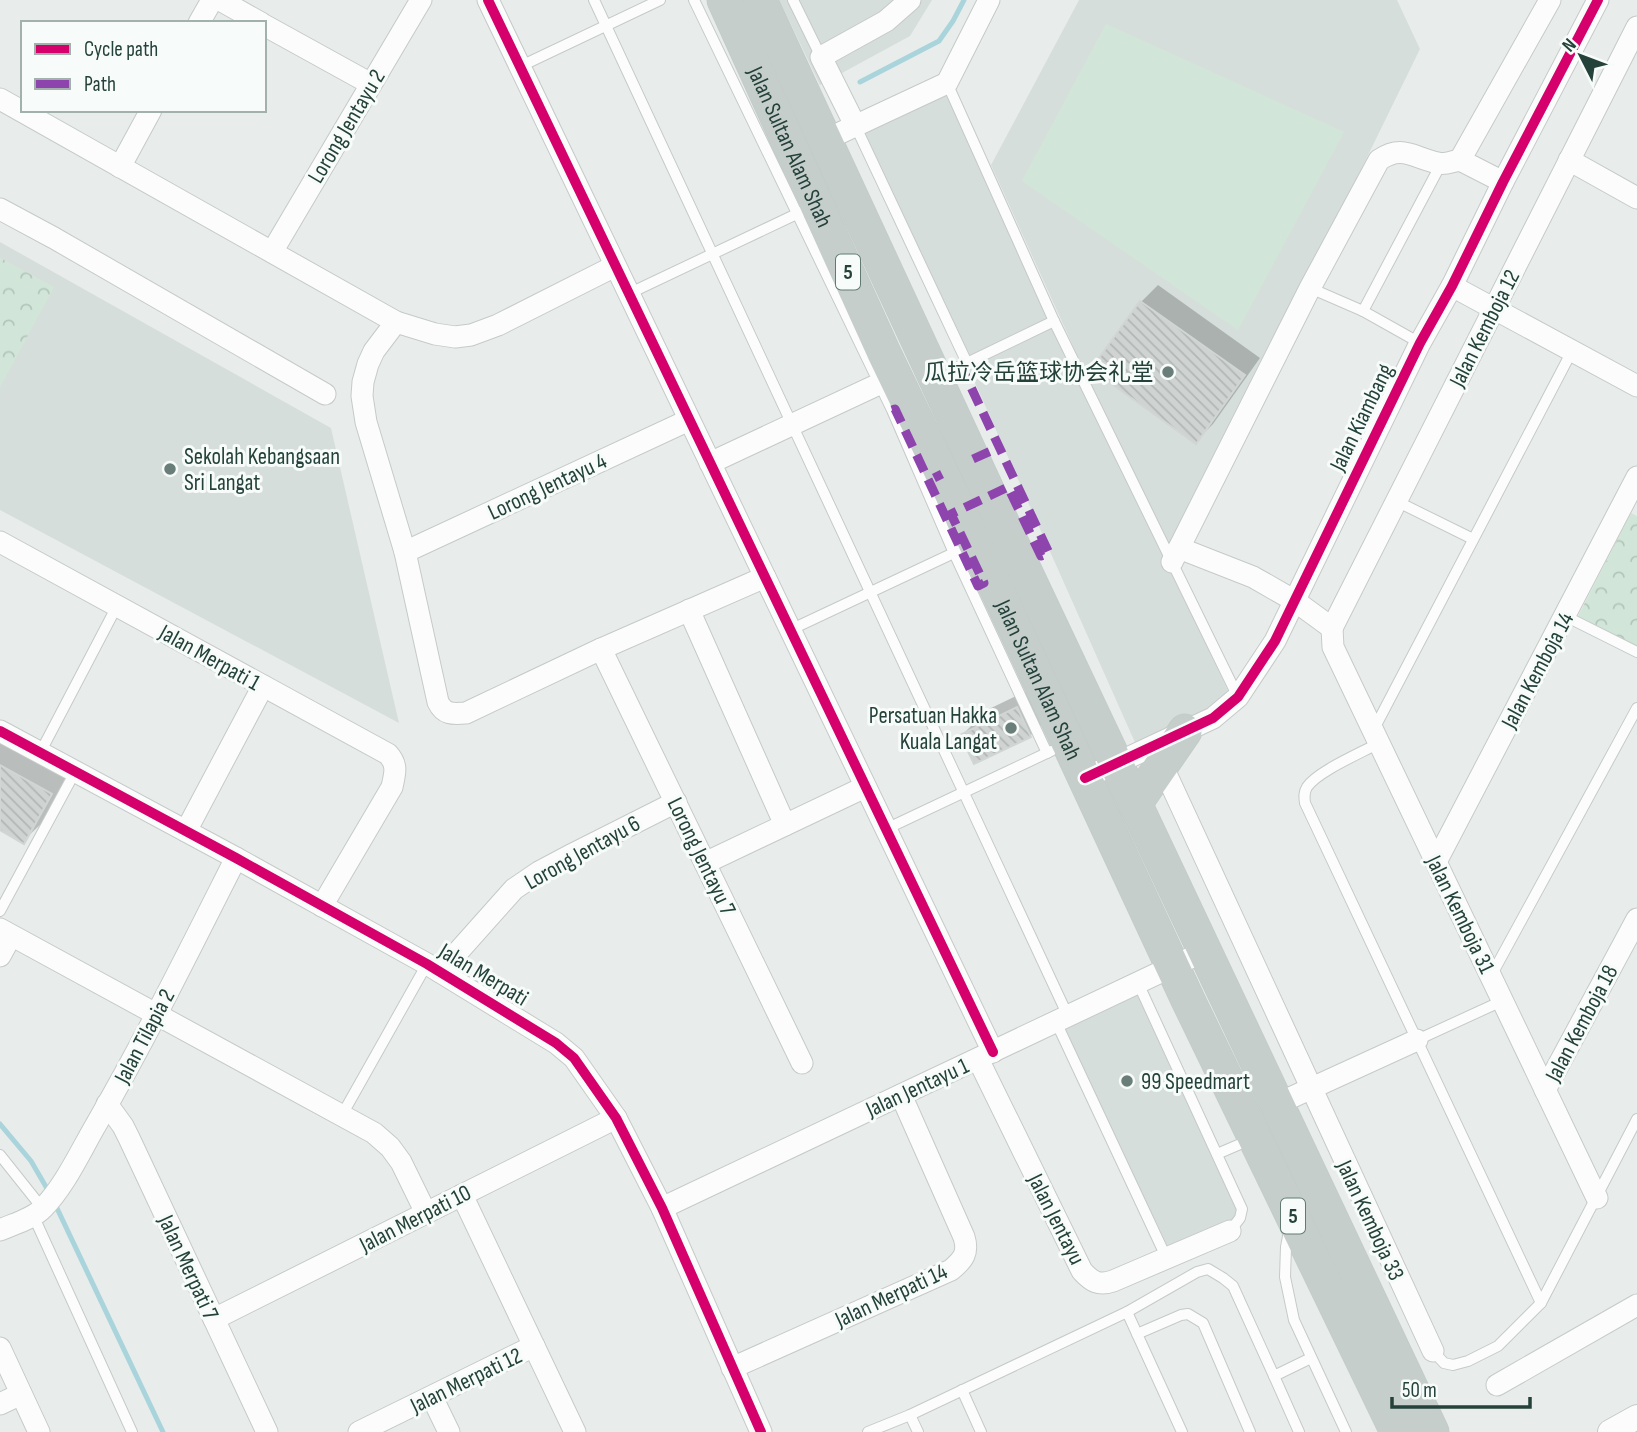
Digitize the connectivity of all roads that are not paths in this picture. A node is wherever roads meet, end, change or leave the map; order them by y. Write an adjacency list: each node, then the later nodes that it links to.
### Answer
1 (212, 0): 15 (street)
2 (220, 0): 16 (street)
3 (421, 0): 23 (street, Lorong Jentayu 2)
4 (488, 0): 21 (street, Jalan Jentayu)
5 (594, 0): 17 (lane)
6 (660, 0): 17 (lane)
7 (694, 0): 36 (lane)
8 (724, 0): 36 (highway, Jalan Sultan Alam Shah / 5)
9 (760, 0): 29 (highway, Jalan Sultan Alam Shah / 5)
10 (793, 0): 20 (lane)
11 (989, 0): 22 (street)
12 (1550, 0): 31 (street)
13 (1598, 0): 33 (street, Jalan Kiambang)
14 (905, 2): 20 (street)
15 (200, 21)
16 (258, 21)
17 (606, 25): 21 (lane); 38 (lane)
18 (266, 26): 23 (street)
19 (1637, 27): 30 (street, Jalan Kemboja 12)
20 (821, 57): 28 (street)
21 (521, 66): 39 (street, Jalan Jentayu)
22 (947, 83): 28 (street); 45 (lane)
23 (371, 84): 37 (street, Lorong Jentayu 2)
24 (0, 99): 25 (street)
25 (21, 111)
26 (23, 112): 32 (street)
27 (150, 112): 32 (street)
28 (855, 125): 29 (street); 49 (lane)
29 (825, 140): 50 (highway, Jalan Sultan Alam Shah / 5)
30 (1569, 160): 34 (street); 43 (street, Jalan Kemboja 12)
31 (1450, 162): 33 (street); 41 (street); 44 (lane)
32 (120, 167): 37 (street)
33 (1503, 182): 40 (street, Jalan Kiambang)
34 (1637, 198)
35 (0, 209): 53 (street)
36 (807, 209): 38 (lane); 51 (lane); 63 (highway, Jalan Sultan Alam Shah / 5)
37 (272, 252): 46 (street)
38 (712, 254): 42 (lane); 55 (lane)
39 (615, 266): 42 (street, Jalan Jentayu); 46 (street)
40 (1452, 286): 43 (street); 47 (street, Jalan Kiambang)
41 (1310, 288): 44 (lane); 65 (street)
42 (628, 293): 54 (street, Jalan Jentayu)
43 (1494, 309): 48 (street); 58 (street, Jalan Kemboja 12)
44 (1363, 311): 47 (lane)
45 (1054, 321): 49 (lane); 65 (lane)
46 (396, 322): 64 (street)
47 (1420, 343): 68 (street, Jalan Kiambang)
48 (1572, 351): 52 (street); 61 (lane)
49 (967, 363): 50 (lane)
50 (935, 378): 60 (highway, Jalan Sultan Alam Shah / 5)
51 (879, 384): 55 (street); 63 (lane)
52 (1637, 386)
53 (325, 394)
54 (689, 420): 56 (street, Jalan Jentayu); 64 (street, Lorong Jentayu 4)
55 (792, 424): 56 (street); 67 (lane)
56 (710, 463): 66 (street, Jalan Jentayu)
57 (1637, 477): 59 (street, Jalan Kemboja 14)
58 (1396, 501): 61 (lane); 72 (street, Jalan Kemboja 12)
59 (1631, 503): 71 (street, Jalan Kemboja 14)
60 (1005, 529): 63 (street); 84 (highway, Jalan Sultan Alam Shah / 5)
61 (1473, 539): 81 (lane)
62 (0, 542): 69 (street, Jalan Merpati 1)
63 (964, 548): 67 (lane); 82 (highway, Jalan Sultan Alam Shah / 5)
64 (405, 552): 74 (street)
65 (1175, 555): 68 (street); 77 (lane)
66 (765, 577): 70 (street); 73 (street, Jalan Jentayu)
67 (870, 592): 73 (lane); 89 (lane)
68 (1295, 601): 72 (street); 77 (street, Jalan Kiambang)
69 (117, 606): 76 (street, Jalan Merpati 1); 83 (lane)
70 (689, 610): 74 (street); 92 (street)
71 (1565, 616): 75 (lane); 96 (street, Jalan Kemboja 14)
72 (1332, 628): 81 (street, Jalan Kemboja 31)
73 (790, 630): 88 (street, Jalan Jentayu)
74 (601, 649): 90 (street, Lorong Jentayu 7)
75 (1637, 652)
76 (263, 686): 94 (street); 98 (street, Jalan Merpati 1)
77 (1238, 697): 80 (street, Jalan Kiambang)
78 (1637, 708): 106 (lane)
79 (0, 731): 83 (street, Jalan Merpati)
80 (1185, 731): 84 (street, Jalan Kiambang); 85 (highway)
81 (1376, 737): 96 (street, Jalan Kemboja 31); 111 (lane)
82 (1058, 748): 87 (highway, Jalan Sultan Alam Shah / 5); 89 (lane)
83 (40, 753): 86 (street, Jalan Merpati)
84 (1116, 764): 87 (street, Jalan Kiambang); 91 (highway, Jalan Sultan Alam Shah / 5)
85 (1162, 765): 91 (highway); 114 (street, Jalan Kemboja 33)
86 (75, 772): 94 (street, Jalan Merpati); 99 (lane)
87 (1085, 778): 104 (highway, Jalan Sultan Alam Shah / 5)
88 (865, 787): 92 (street); 93 (street, Jalan Jentayu)
89 (964, 792): 93 (lane); 110 (lane)
90 (676, 802): 97 (street, Lorong Jentayu 7); 105 (street, Lorong Jentayu 6)
91 (1135, 804): 102 (highway, Jalan Sultan Alam Shah / 5)
92 (785, 825): 97 (street)
93 (886, 829): 112 (street, Jalan Jentayu)
94 (186, 831): 95 (street, Jalan Merpati)
95 (236, 858): 98 (street, Jalan Merpati); 109 (street, Jalan Tilapia 2)
96 (1436, 862): 106 (street, Jalan Kemboja 31)
97 (705, 863): 113 (street, Lorong Jentayu 7)
98 (322, 906): 105 (street, Jalan Merpati)
99 (0, 911)
100 (1637, 919): 115 (street, Jalan Kemboja 18)
101 (6, 932): 103 (street); 109 (street)
102 (1205, 951): 104 (street, Jalan Jentayu 1); 118 (highway, Jalan Sultan Alam Shah / 5)
103 (0, 956)
104 (1173, 966): 107 (street, Jalan Jentayu 1); 122 (highway, Jalan Sultan Alam Shah / 5)
105 (433, 968): 119 (lane); 120 (street, Jalan Merpati)
106 (1491, 976): 108 (street, Jalan Kemboja 31)
107 (1138, 983): 110 (street, Jalan Jentayu 1); 123 (lane)
108 (1502, 1001): 111 (lane); 115 (street, Jalan Kemboja 31)
109 (156, 1015): 117 (street, Jalan Tilapia 2); 119 (street)
110 (1062, 1019): 112 (street, Jalan Jentayu 1); 133 (lane)
111 (1417, 1040): 114 (street); 134 (lane)
112 (985, 1055): 116 (street, Jalan Jentayu 1); 133 (street, Jalan Jentayu)
113 (802, 1063)
114 (1311, 1089): 118 (street); 141 (street, Jalan Kemboja 33)
115 (1545, 1090): 126 (street, Jalan Kemboja 31)
116 (901, 1095): 127 (street, Jalan Jentayu 1); 143 (street, Jalan Merpati 14)
117 (107, 1104): 128 (street, Jalan Tilapia 2); 137 (street, Jalan Merpati 7)
118 (1277, 1104): 167 (highway, Jalan Sultan Alam Shah / 5)
119 (342, 1115): 129 (street)
120 (616, 1118): 125 (street, Jalan Merpati 10); 127 (street, Jalan Merpati)
121 (1637, 1119): 126 (lane)
122 (1255, 1138): 123 (lane); 130 (highway, Jalan Sultan Alam Shah / 5)
123 (1217, 1154): 132 (lane)
124 (0, 1155): 128 (lane)
125 (462, 1195): 129 (street, Jalan Merpati 10); 139 (street)
126 (1597, 1198): 134 (lane)
127 (662, 1208): 143 (street, Jalan Merpati)
128 (38, 1212): 131 (street); 154 (lane)
129 (426, 1213): 137 (street, Jalan Merpati 10)
130 (1292, 1214): 142 (lane); 166 (highway, Jalan Sultan Alam Shah / 5)
131 (0, 1230)
132 (1230, 1231): 133 (street, Jalan Jentayu)
133 (1167, 1259)
134 (1541, 1303): 141 (lane)
135 (1637, 1305): 145 (street)
136 (1127, 1312): 138 (lane); 144 (lane); 146 (lane)
137 (214, 1319): 155 (street, Jalan Merpati 7)
138 (1137, 1334): 162 (lane); 163 (lane)
139 (534, 1346): 148 (street, Jalan Merpati 12); 157 (street)
140 (0, 1348): 147 (street)
141 (1433, 1351)
142 (1311, 1358): 144 (lane); 165 (lane)
143 (732, 1368): 158 (street, Jalan Merpati)
144 (1274, 1376): 164 (lane)
145 (1497, 1385)
146 (962, 1390): 150 (lane); 161 (lane)
147 (22, 1394): 149 (street); 153 (street)
148 (432, 1397): 152 (street); 156 (street, Jalan Merpati 12)
149 (0, 1404)
150 (910, 1415): 159 (lane); 160 (lane)
151 (1637, 1417): 168 (street)
152 (443, 1430)
153 (39, 1432)
154 (132, 1432)
155 (267, 1432)
156 (359, 1432)
157 (575, 1432)
158 (761, 1432)
159 (869, 1432)
160 (918, 1432)
161 (981, 1432)
162 (1182, 1432)
163 (1250, 1432)
164 (1299, 1432)
165 (1346, 1432)
166 (1397, 1432)
167 (1432, 1432)
168 (1610, 1432)

